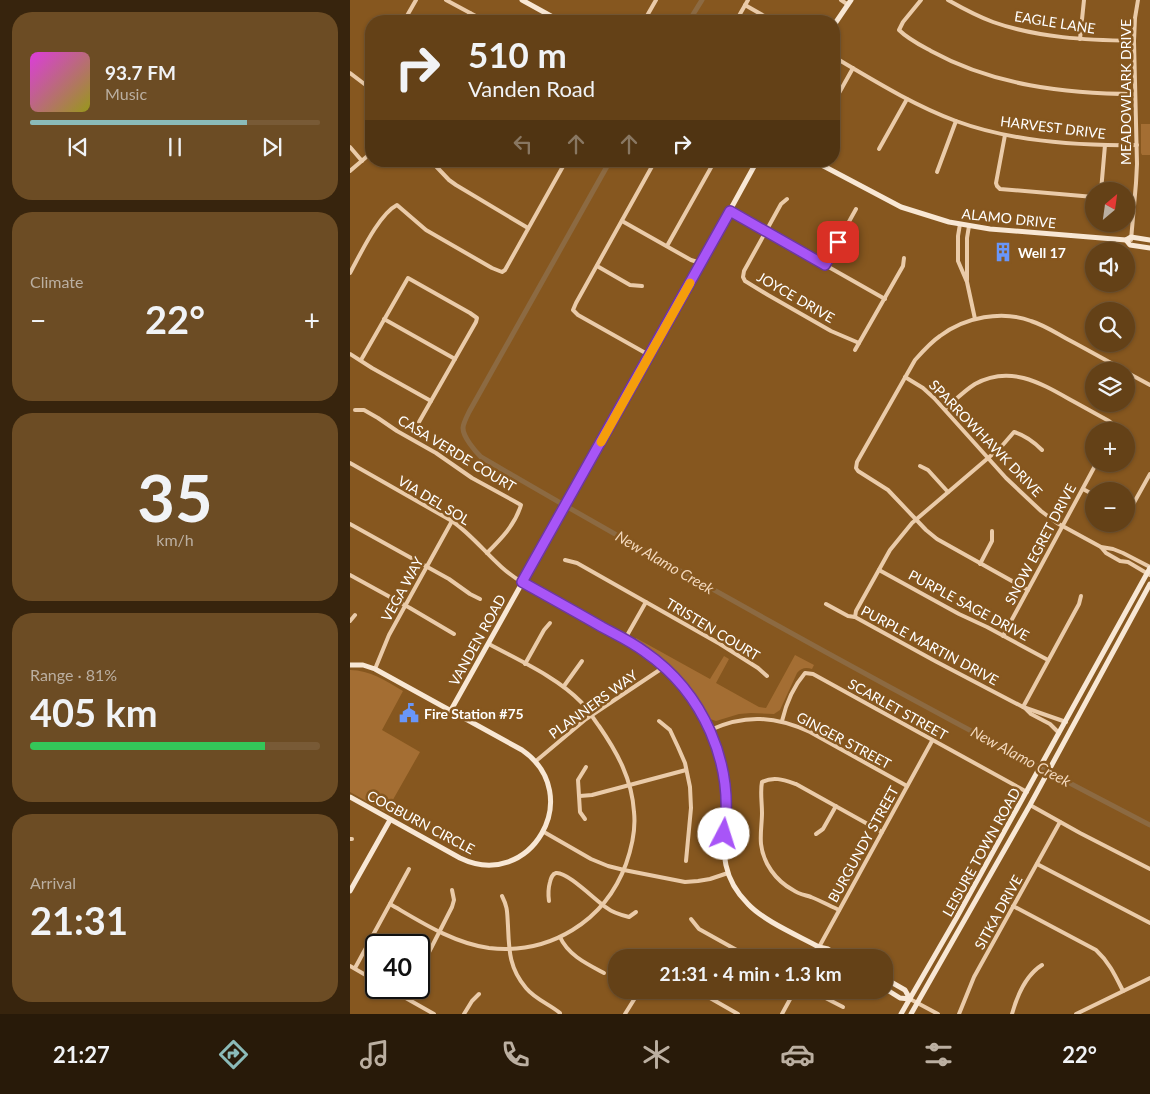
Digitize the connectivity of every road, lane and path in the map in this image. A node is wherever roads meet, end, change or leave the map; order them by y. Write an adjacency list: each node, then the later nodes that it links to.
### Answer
1 (416, 0): 14 (street)
2 (446, 0): 13 (street)
3 (522, 0): 16 (street)
4 (656, 0): 17 (street)
5 (748, 0): 12 (street)
6 (842, 0): 11 (street)
7 (921, 0): 28 (street)
8 (948, 0): 21 (street, EAGLE LANE)
9 (1084, 0): 21 (street)
10 (1138, 0): 22 (street, MEADOWLARK DRIVE)
11 (849, 2): 20 (street)
12 (745, 5): 18 (street); 19 (street)
13 (470, 13): 15 (street)
14 (407, 15)
15 (474, 15)
16 (549, 15)
17 (647, 15)
18 (739, 15)
19 (762, 15)
20 (840, 16)
21 (1080, 39): 22 (street, EAGLE LANE)
22 (1134, 41): 28 (street, MEADOWLARK DRIVE)
23 (840, 61): 24 (street, HARVEST DRIVE)
24 (853, 68): 27 (street); 29 (street, HARVEST DRIVE)
25 (350, 73): 26 (street)
26 (365, 82)
27 (840, 91)
28 (1135, 94): 33 (street, MEADOWLARK DRIVE)
29 (907, 99): 30 (street, HARVEST DRIVE); 35 (street)
30 (956, 121): 31 (street, HARVEST DRIVE); 45 (street)
31 (1005, 135): 32 (street, HARVEST DRIVE); 47 (street)
32 (1105, 145): 33 (street, HARVEST DRIVE); 46 (street)
33 (1136, 145): 56 (street, MEADOWLARK DRIVE)
34 (350, 147): 37 (street)
35 (879, 149)
36 (365, 158): 37 (street)
37 (362, 161): 44 (street)
38 (437, 167): 54 (street)
39 (563, 167): 54 (street)
40 (652, 167): 51 (street)
41 (711, 167): 58 (street)
42 (754, 167): 50 (street, VANDEN ROAD)
43 (825, 167): 52 (street, ALAMO DRIVE)
44 (350, 171)
45 (937, 172)
46 (1102, 182)
47 (1085, 196)
48 (787, 199): 55 (street)
49 (856, 209): 62 (street)
50 (730, 211): 55 (street); 61 (street, VANDEN ROAD)
51 (622, 221): 58 (street); 63 (street)
52 (960, 224): 53 (street, ALAMO DRIVE); 65 (street)
53 (969, 226): 56 (street, ALAMO DRIVE); 65 (street)
54 (528, 228): 64 (street)
55 (766, 231): 62 (street); 70 (street, JOYCE DRIVE)
56 (1128, 239): 57 (street, ALAMO DRIVE); 59 (street)
57 (1150, 240)
58 (667, 246): 61 (street)
59 (1150, 248)
60 (904, 258): 67 (street)
61 (701, 263): 73 (street, VANDEN ROAD)
62 (825, 265): 67 (street)
63 (597, 266): 66 (street); 73 (street)
64 (350, 273)
65 (967, 282): 69 (street)
66 (642, 286)
67 (885, 298): 70 (street)
68 (384, 319): 74 (street); 74 (street); 75 (street)
69 (975, 319): 76 (street); 78 (street)
70 (859, 343): 71 (street)
71 (855, 350)
72 (350, 354): 75 (street)
73 (650, 355): 107 (street, VANDEN ROAD)
74 (455, 359): 80 (street)
75 (361, 360): 80 (street)
76 (1110, 362)
77 (1135, 376): 79 (street)
78 (905, 377): 81 (street, SPARROWHAWK DRIVE); 94 (street)
79 (1150, 385)
80 (431, 401): 83 (street)
81 (945, 409): 84 (street); 86 (street, SPARROWHAWK DRIVE)
82 (355, 410): 100 (street, CASA VERDE COURT)
83 (419, 422)
84 (1110, 422)
85 (1042, 450): 86 (street)
86 (988, 458): 92 (street); 97 (street, SPARROWHAWK DRIVE)
87 (350, 463): 95 (street, VIA DEL SOL)
88 (920, 466): 92 (street)
89 (1092, 472): 91 (street, SNOW EGRET DRIVE)
90 (1150, 474): 93 (street)
91 (1083, 489): 97 (street, SNOW EGRET DRIVE)
92 (948, 492): 94 (street)
93 (1135, 502)
94 (916, 520): 102 (street); 104 (street)
95 (452, 521): 100 (street, VIA DEL SOL); 103 (street, VEGA WAY)
96 (350, 524): 103 (street)
97 (1062, 526): 99 (street, SPARROWHAWK DRIVE); 109 (street, SNOW EGRET DRIVE)
98 (992, 531): 102 (street)
99 (1101, 547): 105 (street, SPARROWHAWK DRIVE); 105 (street, SPARROWHAWK DRIVE)
100 (487, 553): 107 (street, VIA DEL SOL)
101 (565, 560): 112 (street, TRISTEN COURT)
102 (980, 564): 109 (street)
103 (427, 567): 111 (street); 114 (street, VEGA WAY)
104 (879, 570): 116 (street); 120 (street, PURPLE SAGE DRIVE)
105 (1149, 571): 136 (street, LEISURE TOWN ROAD)
106 (350, 575): 114 (street)
107 (522, 582): 121 (street); 122 (street, VANDEN ROAD)
108 (1150, 584): 148 (street, LEISURE TOWN ROAD)
109 (1028, 590): 120 (street, SNOW EGRET DRIVE)
110 (1081, 596): 123 (street)
111 (480, 599)
112 (646, 602): 121 (street); 129 (street, TRISTEN COURT)
113 (826, 604): 116 (street, PURPLE MARTIN DRIVE)
114 (405, 606): 119 (street); 128 (street, VEGA WAY)
115 (355, 615): 117 (street)
116 (855, 617): 131 (street, PURPLE MARTIN DRIVE)
117 (350, 621)
118 (550, 623): 125 (street)
119 (454, 634)
120 (1003, 636): 123 (street, PURPLE SAGE DRIVE)
121 (625, 639): 127 (street)
122 (488, 644): 125 (street); 132 (street, VANDEN ROAD)
123 (1048, 660): 131 (street)
124 (582, 661): 130 (street)
125 (525, 664): 130 (street)
126 (350, 665): 128 (street, COGBURN CIRCLE)
127 (664, 666): 133 (street, PLANNERS WAY); 137 (street)
128 (376, 669): 132 (street, COGBURN CIRCLE)
129 (767, 676)
130 (564, 686): 133 (street)
131 (1023, 707): 136 (street, PURPLE MARTIN DRIVE); 138 (street, PURPLE MARTIN DRIVE)
132 (451, 710): 140 (street, COGBURN CIRCLE)
133 (592, 716): 140 (street, PLANNERS WAY); 143 (street)
134 (660, 721): 142 (street)
135 (782, 721): 137 (street, GINGER STREET); 139 (street, SCARLET STREET); 144 (street, GINGER STREET)
136 (1066, 722): 138 (street, LEISURE TOWN ROAD)
137 (710, 730): 161 (street)
138 (1059, 733): 145 (street, LEISURE TOWN ROAD)
139 (932, 741): 144 (street, BURGUNDY STREET); 145 (street, SCARLET STREET)
140 (536, 761): 153 (street, COGBURN CIRCLE)
141 (586, 767): 146 (street)
142 (686, 770): 143 (street); 156 (street)
143 (630, 785): 146 (street); 160 (street)
144 (907, 786): 154 (street, BURGUNDY STREET)
145 (1027, 792): 194 (street, LEISURE TOWN ROAD)
146 (580, 796): 150 (street)
147 (350, 797): 151 (street, COGBURN CIRCLE)
148 (1030, 805): 152 (street); 195 (street, LEISURE TOWN ROAD)
149 (836, 806): 154 (street); 155 (street); 169 (street)
150 (585, 819)
151 (390, 820): 153 (street, COGBURN CIRCLE); 163 (street)
152 (1060, 822): 157 (street, SITKA DRIVE); 159 (street)
153 (544, 832): 160 (street)
154 (882, 832): 169 (street, BURGUNDY STREET)
155 (816, 834)
156 (686, 860)
157 (1037, 864): 168 (street, SITKA DRIVE); 172 (street)
158 (409, 869): 166 (street)
159 (1150, 869)
160 (624, 870): 161 (street); 167 (street)
161 (728, 873): 175 (street)
162 (452, 890): 173 (street)
163 (350, 891)
164 (502, 896): 176 (street)
165 (549, 901): 167 (street)
166 (390, 904): 173 (street); 181 (street)
167 (603, 905): 170 (street); 174 (street)
168 (1014, 906): 186 (street); 207 (street, SITKA DRIVE)
169 (839, 910): 175 (street, BURGUNDY STREET)
170 (636, 912)
171 (691, 919): 177 (street)
172 (1150, 923)
173 (439, 931): 176 (street); 179 (street)
174 (560, 936): 176 (street); 182 (street)
175 (819, 947): 178 (street)
176 (509, 948): 200 (street)
177 (735, 949)
178 (828, 949)
179 (430, 950)
180 (1042, 964): 208 (street)
181 (352, 967): 183 (street)
182 (604, 973)
183 (365, 974)
184 (1150, 978): 186 (street)
185 (893, 983): 194 (street)
186 (1123, 991): 209 (street)
187 (479, 994): 199 (street)
188 (893, 994): 194 (street)
189 (407, 999): 198 (street)
190 (635, 999): 197 (street)
191 (712, 999): 202 (street)
192 (790, 999): 203 (street)
193 (827, 999): 196 (street)
194 (910, 999): 195 (street); 204 (street, LEISURE TOWN ROAD)
195 (918, 1003): 205 (street, LEISURE TOWN ROAD); 206 (street)
196 (843, 1007)
197 (626, 1013): 201 (street)
198 (434, 1014)
199 (464, 1014)
200 (560, 1014)
201 (632, 1014)
202 (738, 1014)
203 (782, 1014)
204 (901, 1014)
205 (911, 1014)
206 (938, 1014)
207 (959, 1014)
208 (1012, 1014)
209 (1076, 1014)

